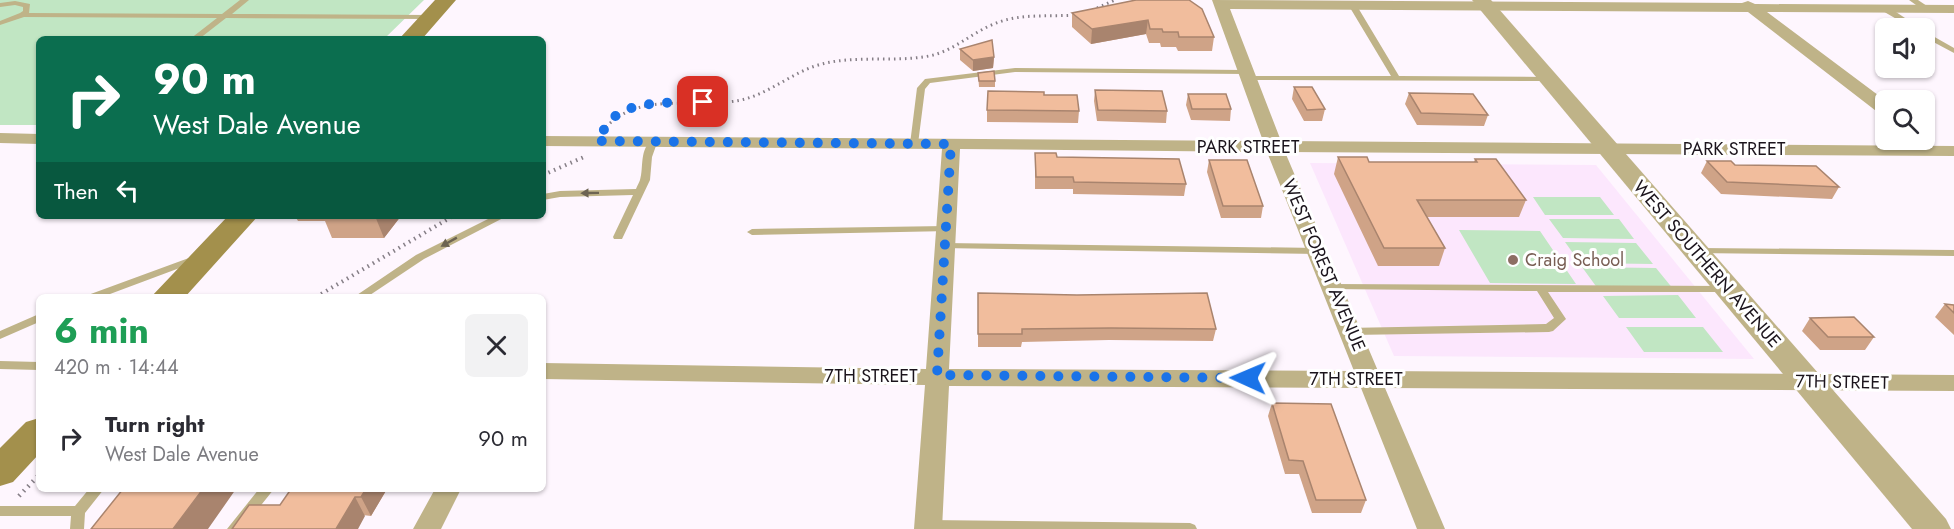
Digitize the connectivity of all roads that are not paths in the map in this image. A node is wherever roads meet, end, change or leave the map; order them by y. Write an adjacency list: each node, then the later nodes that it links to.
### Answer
1 (245, 0): 14 (lane)
2 (446, 0): 15 (main road)
3 (1913, 0): 11 (lane)
4 (1220, 3): 9 (street); 22 (street, WEST FOREST AVENUE)
5 (1484, 3): 6 (street); 9 (street); 24 (street, WEST SOUTHERN AVENUE)
6 (1617, 4): 7 (street)
7 (1746, 4): 10 (street); 25 (street)
8 (0, 5): 13 (lane)
9 (1353, 6): 23 (lane)
10 (1884, 8): 11 (street); 16 (lane)
11 (1926, 8): 12 (street)
12 (1954, 9)
13 (22, 15): 14 (lane); 17 (lane)
14 (223, 17): 15 (lane); 18 (lane)
15 (430, 17): 19 (main road)
16 (1900, 18)
17 (0, 23)
18 (198, 36)
19 (413, 36)
20 (1935, 40): 21 (lane)
21 (1954, 51)
22 (1246, 75): 23 (lane); 30 (lane); 33 (street, WEST FOREST AVENUE)
23 (1397, 79): 24 (lane)
24 (1549, 80): 34 (street, WEST SOUTHERN AVENUE)
25 (1875, 102)
26 (0, 138): 27 (street)
27 (36, 138)
28 (546, 141): 29 (street, PARK STREET)
29 (653, 143): 30 (street, PARK STREET); 36 (lane)
30 (914, 144): 31 (street, PARK STREET)
31 (951, 144): 33 (street, PARK STREET); 42 (street)
32 (1935, 146): 35 (street)
33 (1274, 147): 34 (street, PARK STREET); 43 (street, WEST FOREST AVENUE)
34 (1608, 148): 35 (street, PARK STREET); 44 (street, WEST SOUTHERN AVENUE)
35 (1949, 154)
36 (638, 192): 37 (lane, one-way to 37); 41 (lane)
37 (546, 196)
38 (241, 219): 46 (main road)
39 (496, 219): 52 (lane, one-way to 52)
40 (752, 231): 42 (lane)
41 (618, 237)
42 (946, 237): 43 (lane); 59 (street)
43 (1318, 251): 47 (street, WEST FOREST AVENUE)
44 (1696, 251): 45 (lane); 49 (street, WEST SOUTHERN AVENUE)
45 (1954, 253)
46 (208, 254): 50 (lane); 51 (main road)
47 (1333, 287): 48 (lane); 54 (street, WEST FOREST AVENUE)
48 (1541, 289): 49 (lane); 54 (lane)
49 (1729, 290): 61 (street, WEST SOUTHERN AVENUE)
50 (100, 294)
51 (170, 294)
52 (364, 294)
53 (36, 319): 55 (lane)
54 (1351, 331): 60 (street, WEST FOREST AVENUE)
55 (0, 335)
56 (0, 365): 57 (lane)
57 (36, 366)
58 (546, 371): 59 (street, 7TH STREET)
59 (937, 375): 60 (street, 7TH STREET); 70 (street)
60 (1371, 379): 61 (street, 7TH STREET); 76 (street, WEST FOREST AVENUE)
61 (1808, 382): 62 (street, 7TH STREET); 77 (street, WEST SOUTHERN AVENUE)
62 (1954, 383)
63 (36, 434): 64 (main road)
64 (0, 472)
65 (94, 492): 69 (lane)
66 (265, 492): 72 (lane)
67 (446, 492): 73 (street)
68 (0, 511): 69 (lane)
69 (78, 511): 71 (lane)
70 (928, 528): 74 (lane)
71 (77, 529)
72 (234, 529)
73 (427, 529)
74 (1179, 529): 75 (lane)
75 (1190, 529)
76 (1431, 529)
77 (1933, 529)

